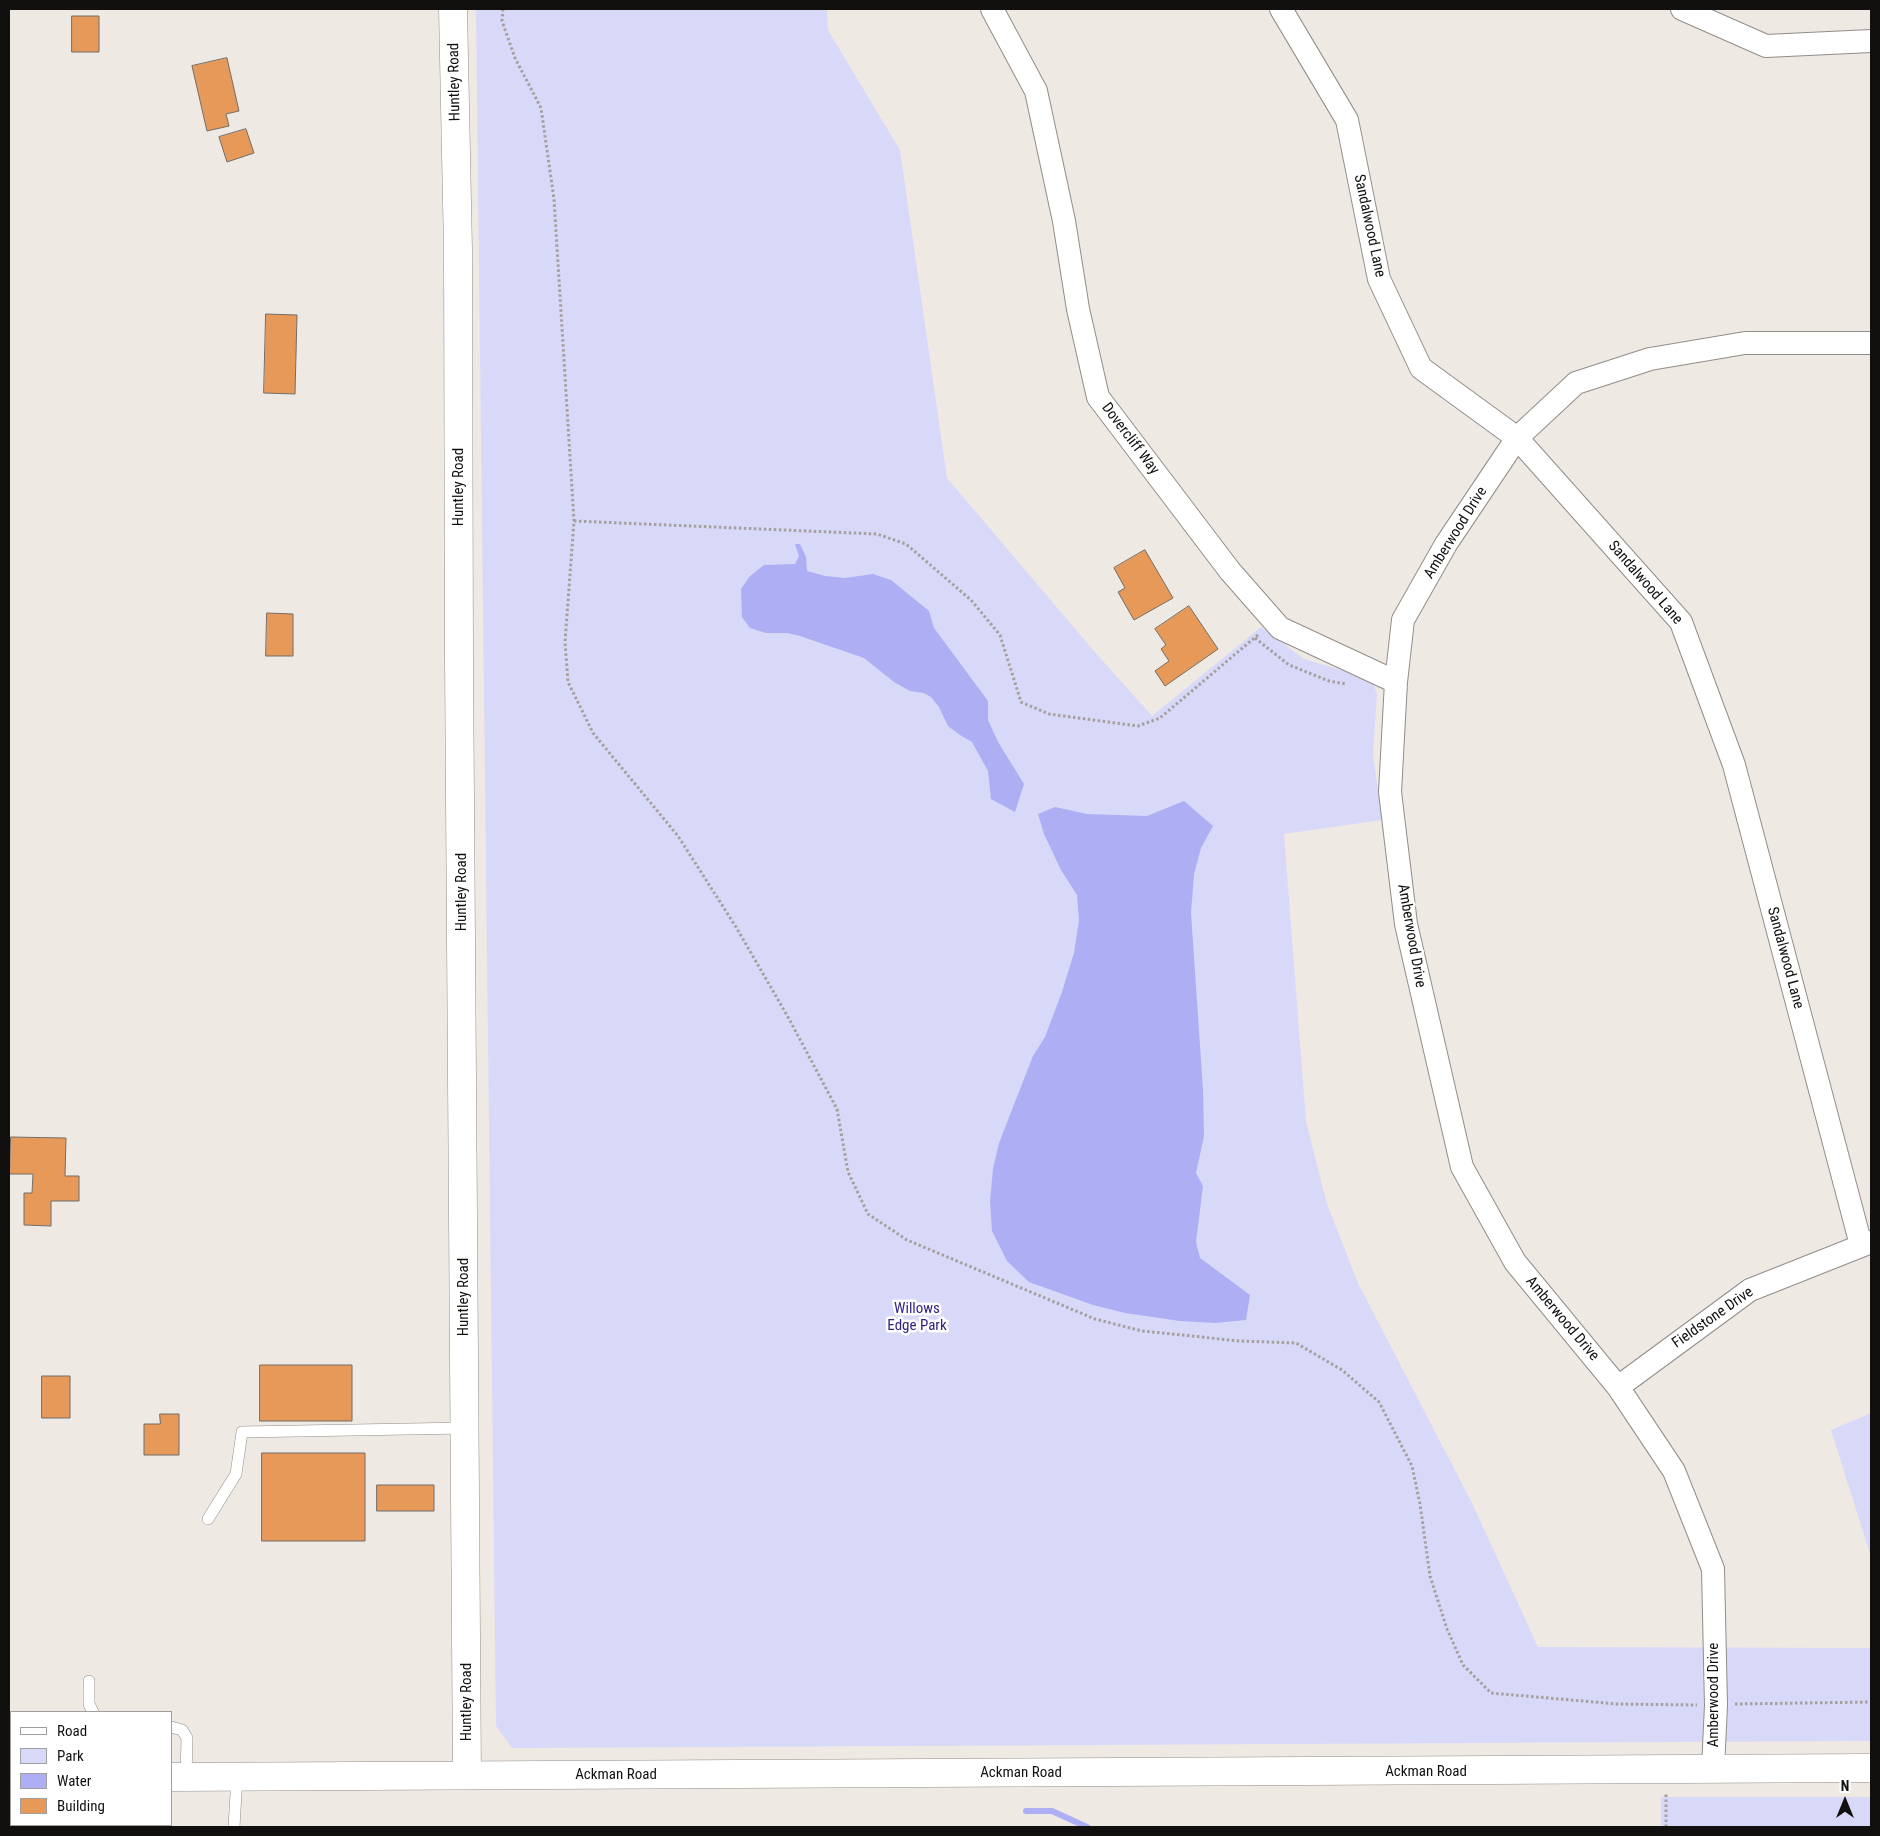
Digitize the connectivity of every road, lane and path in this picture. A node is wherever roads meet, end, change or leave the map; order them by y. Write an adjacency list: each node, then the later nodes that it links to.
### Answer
1 (454, 9): 14 (street, Huntley Road)
2 (503, 9): 9 (path)
3 (992, 9): 10 (street, Dovercliff Way)
4 (1281, 9): 8 (street, Sandalwood Lane)
5 (1682, 9): 6 (street)
6 (1871, 41)
7 (1871, 343): 8 (street, Amberwood Drive)
8 (1517, 438): 11 (street, Amberwood Drive); 12 (street, Sandalwood Lane)
9 (574, 521): 10 (path); 18 (path)
10 (1274, 621): 11 (street, Dovercliff Way)
11 (1396, 682): 13 (street, Amberwood Drive)
12 (1866, 1244): 13 (street, Fieldstone Drive)
13 (1618, 1387): 18 (street, Amberwood Drive)
14 (465, 1428): 15 (lane); 24 (street, Huntley Road)
15 (208, 1519)
16 (89, 1681): 19 (lane)
17 (1871, 1702): 18 (path)
18 (1716, 1705): 21 (street, Amberwood Drive)
19 (92, 1711)
20 (172, 1727): 25 (lane)
21 (1713, 1768): 22 (street, Ackman Road); 23 (street, Ackman Road)
22 (1871, 1768)
23 (1666, 1769): 24 (street, Ackman Road); 28 (path)
24 (467, 1776): 26 (street, Ackman Road)
25 (178, 1777): 26 (street, Ackman Road)
26 (237, 1777): 27 (lane)
27 (234, 1827)
28 (1666, 1827)

